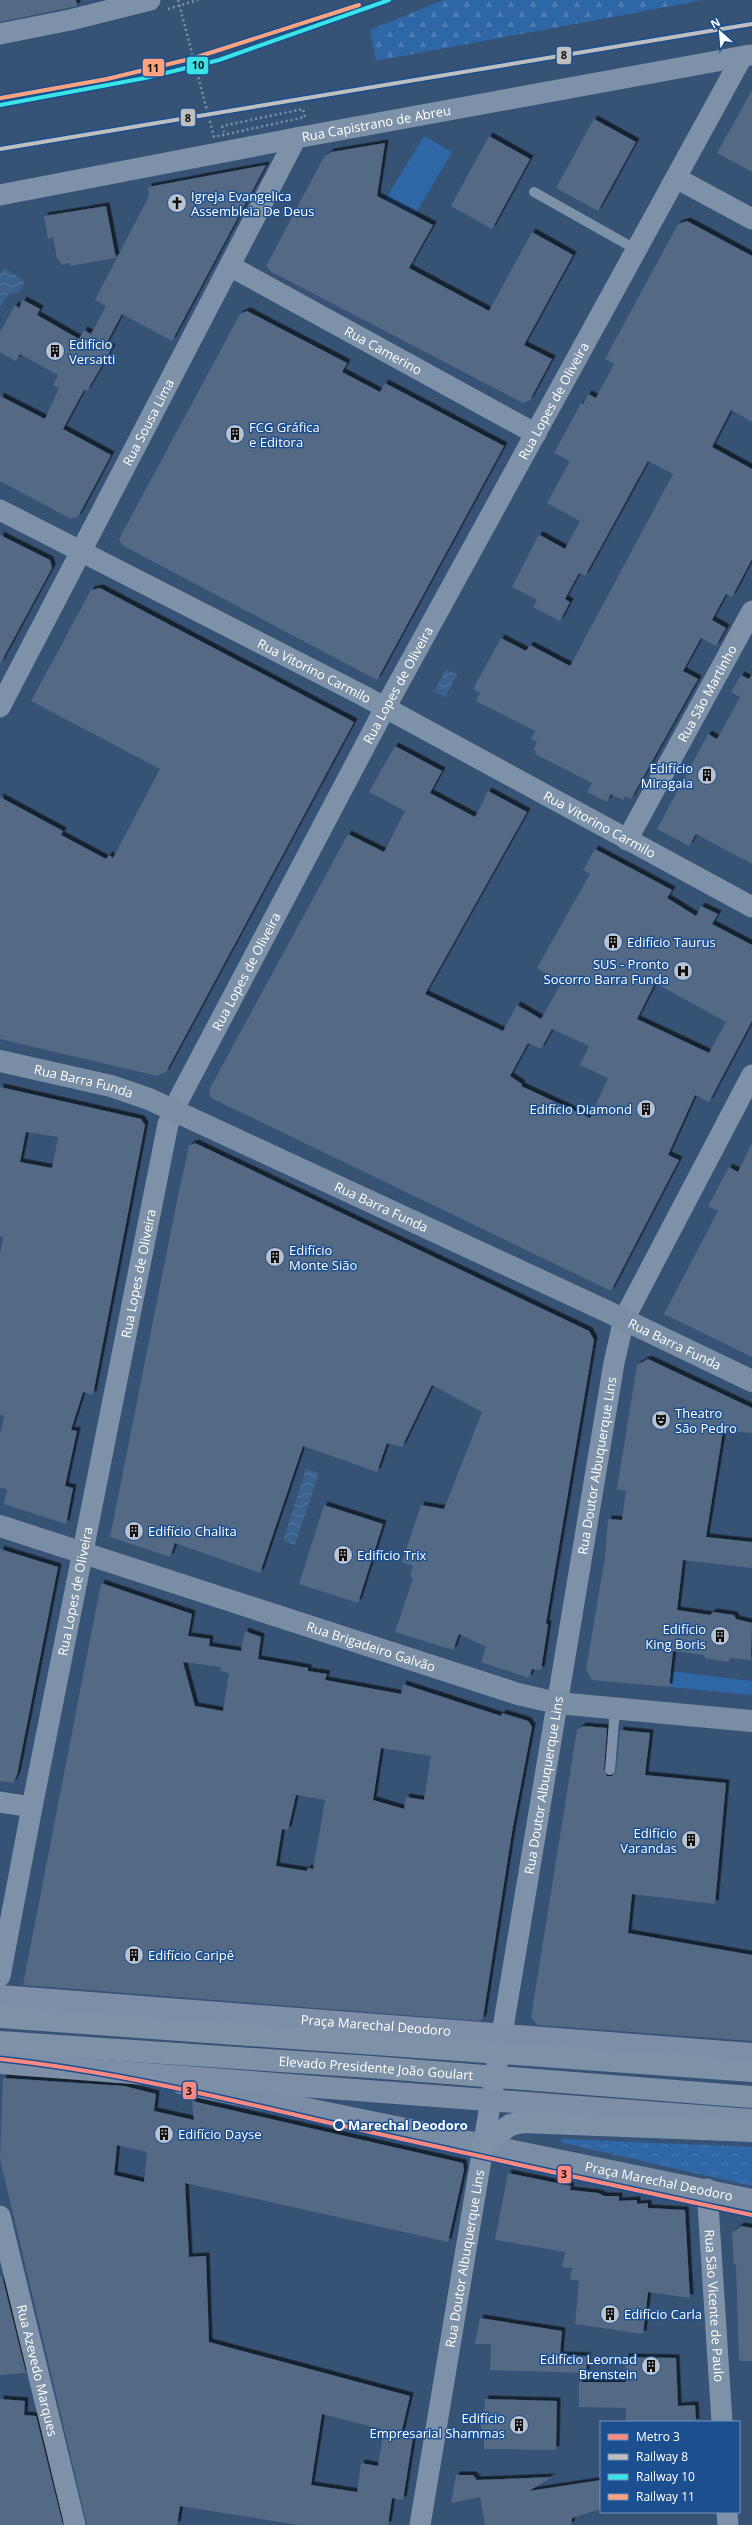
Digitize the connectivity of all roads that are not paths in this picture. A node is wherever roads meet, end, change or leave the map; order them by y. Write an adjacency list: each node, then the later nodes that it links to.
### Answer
1 (150, 0): 2 (street)
2 (0, 34)
3 (747, 56): 4 (street, Rua Capistrano de Abreu); 5 (street, Rua Lopes de Oliveira)
4 (296, 138): 7 (street, Rua Capistrano de Abreu); 10 (street, Rua Sousa Lima)
5 (676, 178): 8 (street); 9 (street, Rua Lopes de Oliveira)
6 (534, 192): 9 (lane)
7 (0, 195)
8 (752, 219)
9 (637, 250): 11 (street, Rua Lopes de Oliveira)
10 (230, 266): 11 (street, Rua Camerino); 13 (street, Rua Sousa Lima)
11 (536, 434): 16 (street, Rua Lopes de Oliveira)
12 (0, 510): 13 (street, Rua Vitorino Carmilo)
13 (82, 553): 15 (street, Rua Sousa Lima); 16 (street, Rua Vitorino Carmilo)
14 (752, 612): 17 (street, Rua São Martinho)
15 (0, 707)
16 (385, 708): 17 (street, Rua Vitorino Carmilo); 21 (street, Rua Lopes de Oliveira)
17 (627, 840): 18 (street, Rua Vitorino Carmilo)
18 (752, 907)
19 (0, 1062): 21 (street, Rua Barra Funda)
20 (752, 1075): 22 (street, Rua Doutor Albuquerque Lins)
21 (174, 1110): 22 (street, Rua Barra Funda); 25 (street, Rua Lopes de Oliveira)
22 (624, 1319): 23 (street, Rua Barra Funda); 26 (street, Rua Doutor Albuquerque Lins)
23 (752, 1381)
24 (0, 1526): 25 (street, Rua Brigadeiro Galvão)
25 (83, 1552): 26 (street, Rua Brigadeiro Galvão); 31 (street, Rua Lopes de Oliveira)
26 (558, 1703): 27 (street, Rua Brigadeiro Galvão); 35 (street, Rua Doutor Albuquerque Lins)
27 (615, 1709): 28 (street, Rua Brigadeiro Galvão); 29 (lane)
28 (752, 1721)
29 (610, 1770)
30 (0, 1802): 31 (street)
31 (32, 1807): 32 (street, Rua Lopes de Oliveira)
32 (0, 1976)
33 (0, 1996): 35 (main road, Praça Marechal Deodoro)
34 (0, 2017): 39 (highway, Elevado Presidente João Goulart, bridge)
35 (504, 2034): 37 (main road, Praça Marechal Deodoro); 42 (street, Rua Doutor Albuquerque Lins)
36 (0, 2042): 41 (highway, Elevado Presidente João Goulart, bridge)
37 (752, 2054)
38 (0, 2063): 40 (main road, Praça Marechal Deodoro)
39 (752, 2071)
40 (151, 2075): 42 (main road); 45 (street, Praça Marechal Deodoro)
41 (752, 2097)
42 (491, 2102): 43 (main road); 45 (street, Rua Doutor Albuquerque Lins)
43 (752, 2120)
44 (752, 2131): 45 (highway)
45 (483, 2145): 46 (street, Praça Marechal Deodoro); 52 (street, Rua Doutor Albuquerque Lins)
46 (708, 2189): 47 (street, Praça Marechal Deodoro); 49 (street, Rua São Vicente de Paulo)
47 (752, 2200)
48 (0, 2216): 51 (street, Rua Azevedo Marques)
49 (722, 2421)
50 (727, 2513): 53 (street)
51 (75, 2525)
52 (420, 2525)
53 (728, 2525)

